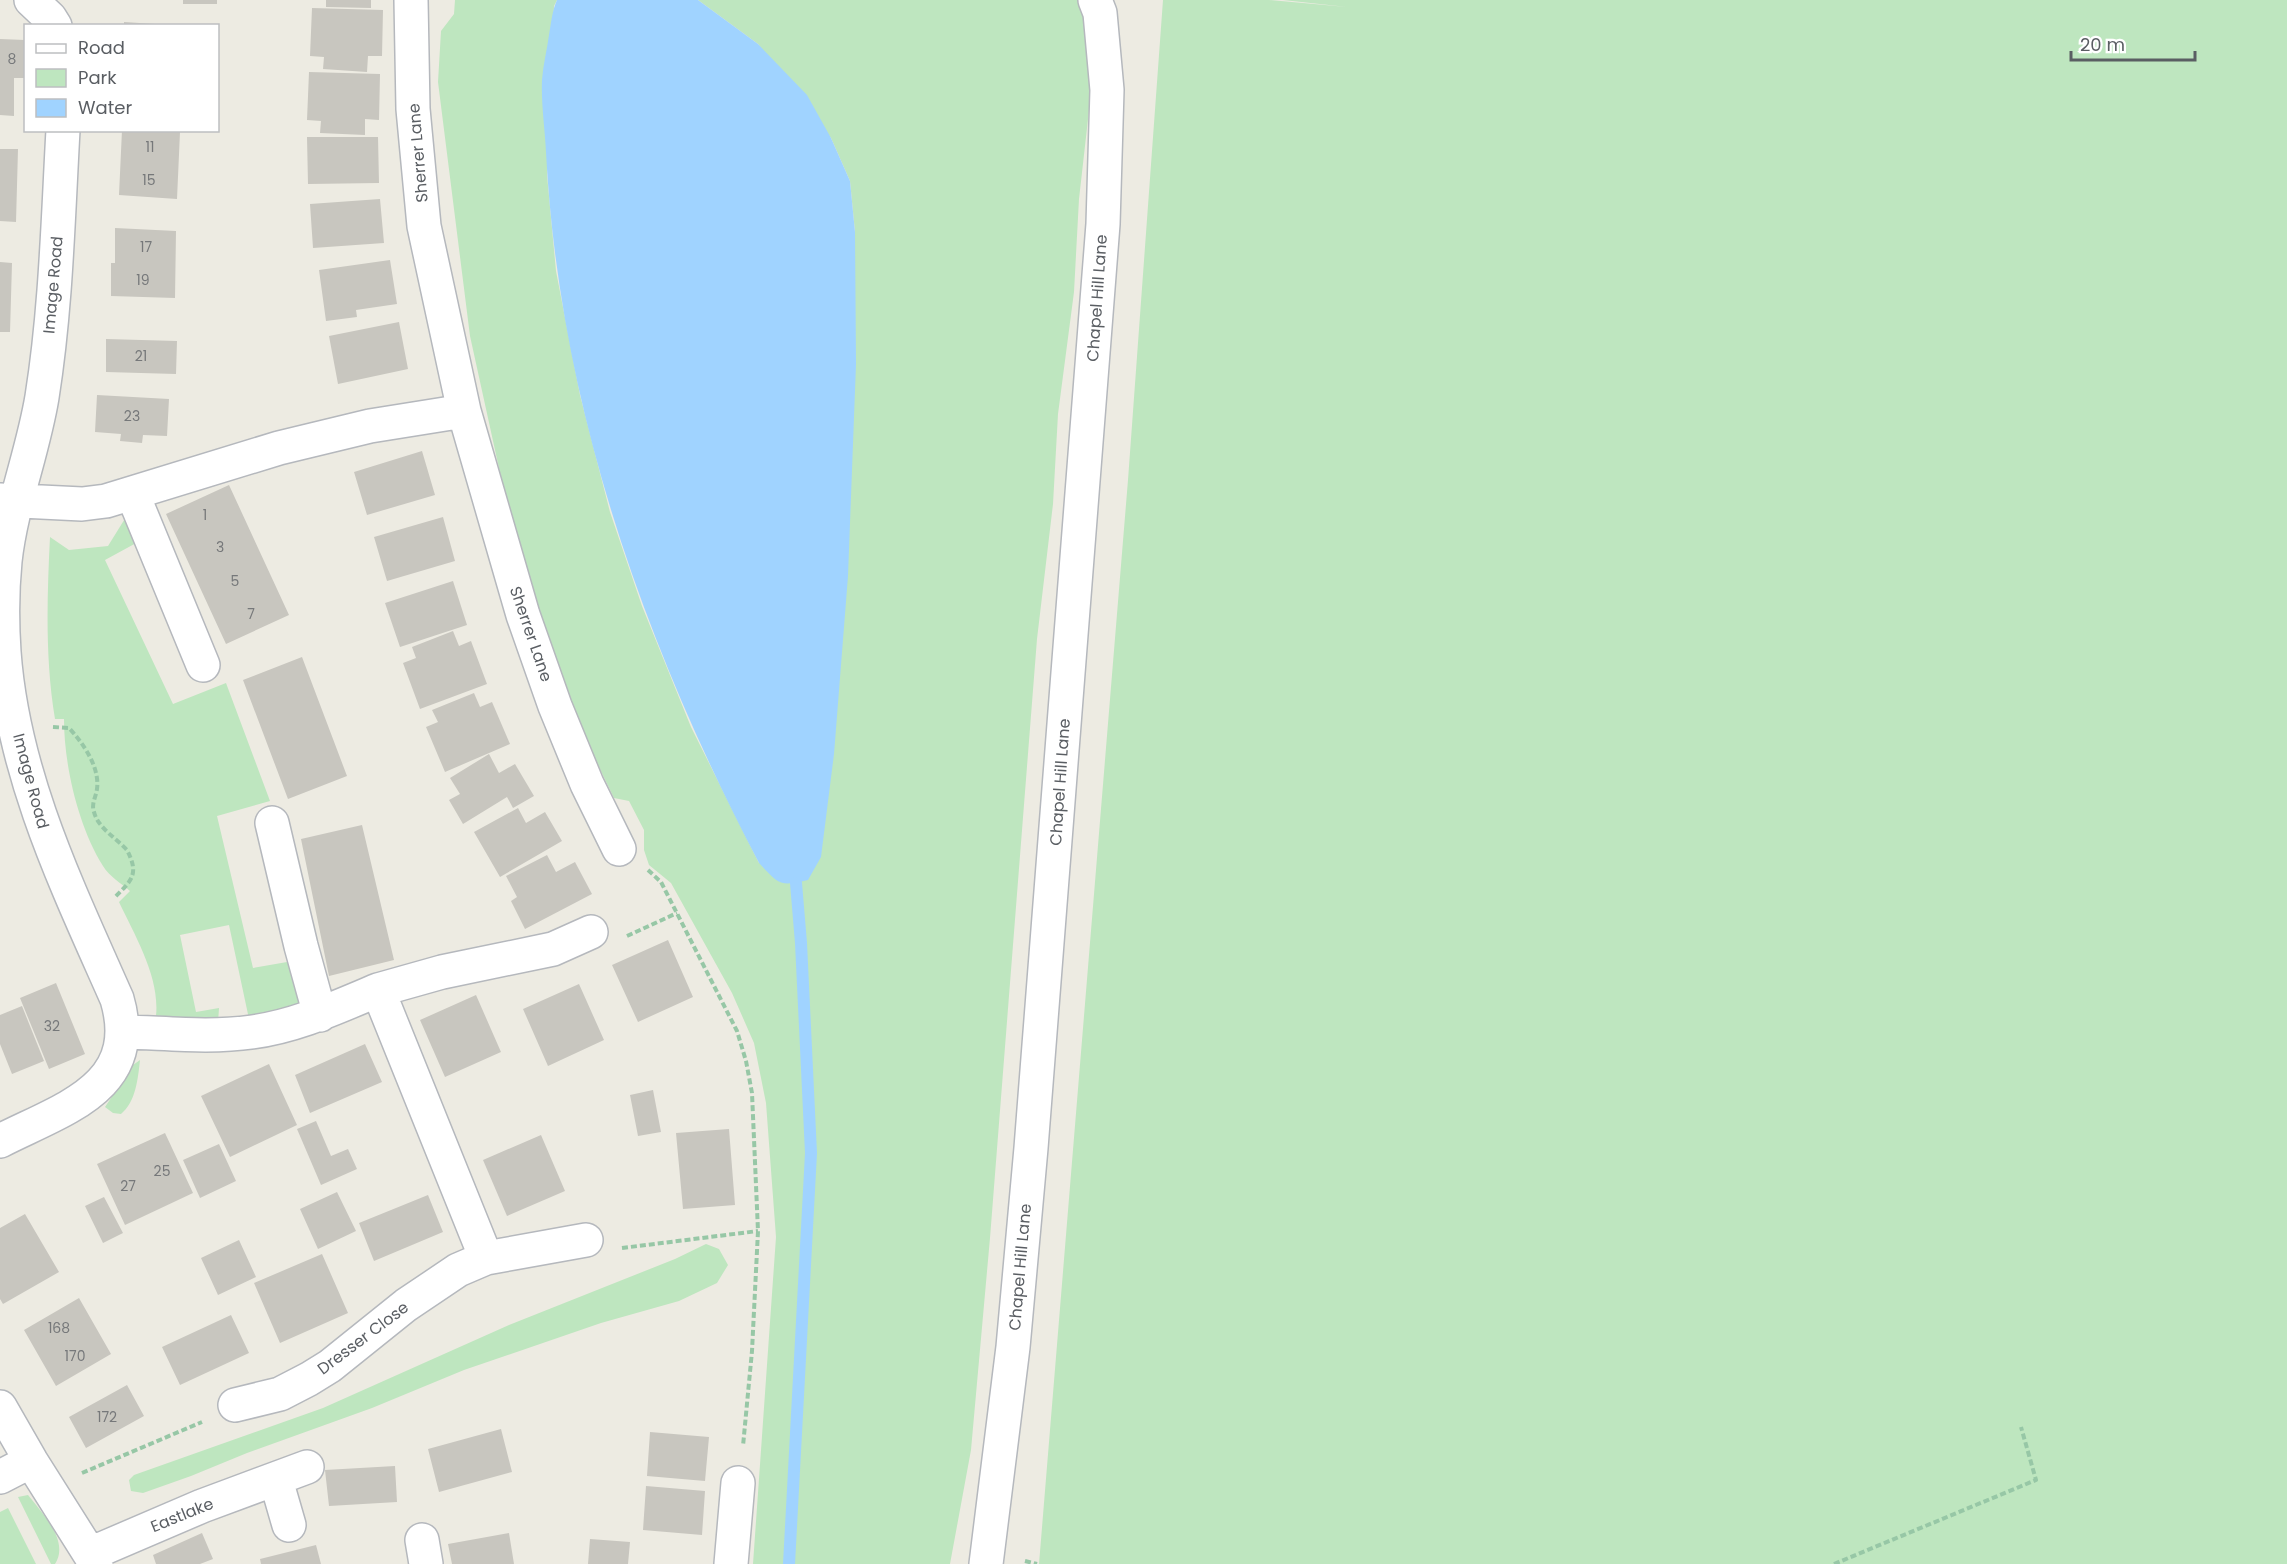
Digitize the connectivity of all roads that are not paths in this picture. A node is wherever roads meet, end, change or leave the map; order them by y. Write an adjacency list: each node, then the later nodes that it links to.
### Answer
1 (31, 0): 4 (street)
2 (411, 0): 6 (street, Sherrer Lane)
3 (1095, 0): 29 (street, Chapel Hill Lane)
4 (54, 24)
5 (63, 132): 8 (street, Image Road)
6 (464, 411): 7 (street); 11 (street, Sherrer Lane)
7 (133, 495): 8 (street); 9 (street)
8 (9, 500): 15 (street, Image Road)
9 (203, 666)
10 (272, 823): 14 (street)
11 (618, 849)
12 (591, 932): 13 (street)
13 (378, 990): 14 (street); 18 (street)
14 (320, 1015): 15 (street)
15 (124, 1032): 16 (street)
16 (0, 1141)
17 (586, 1239): 18 (street, Dresser Close)
18 (486, 1258): 19 (street, Dresser Close)
19 (235, 1405)
20 (0, 1407): 21 (street, Eastlake)
21 (31, 1461): 23 (street); 27 (street, Eastlake)
22 (307, 1467): 24 (street, Eastlake)
23 (0, 1477)
24 (276, 1480): 26 (street); 27 (street, Eastlake)
25 (738, 1483): 28 (street)
26 (289, 1525)
27 (93, 1559)
28 (731, 1564)
29 (986, 1564)

